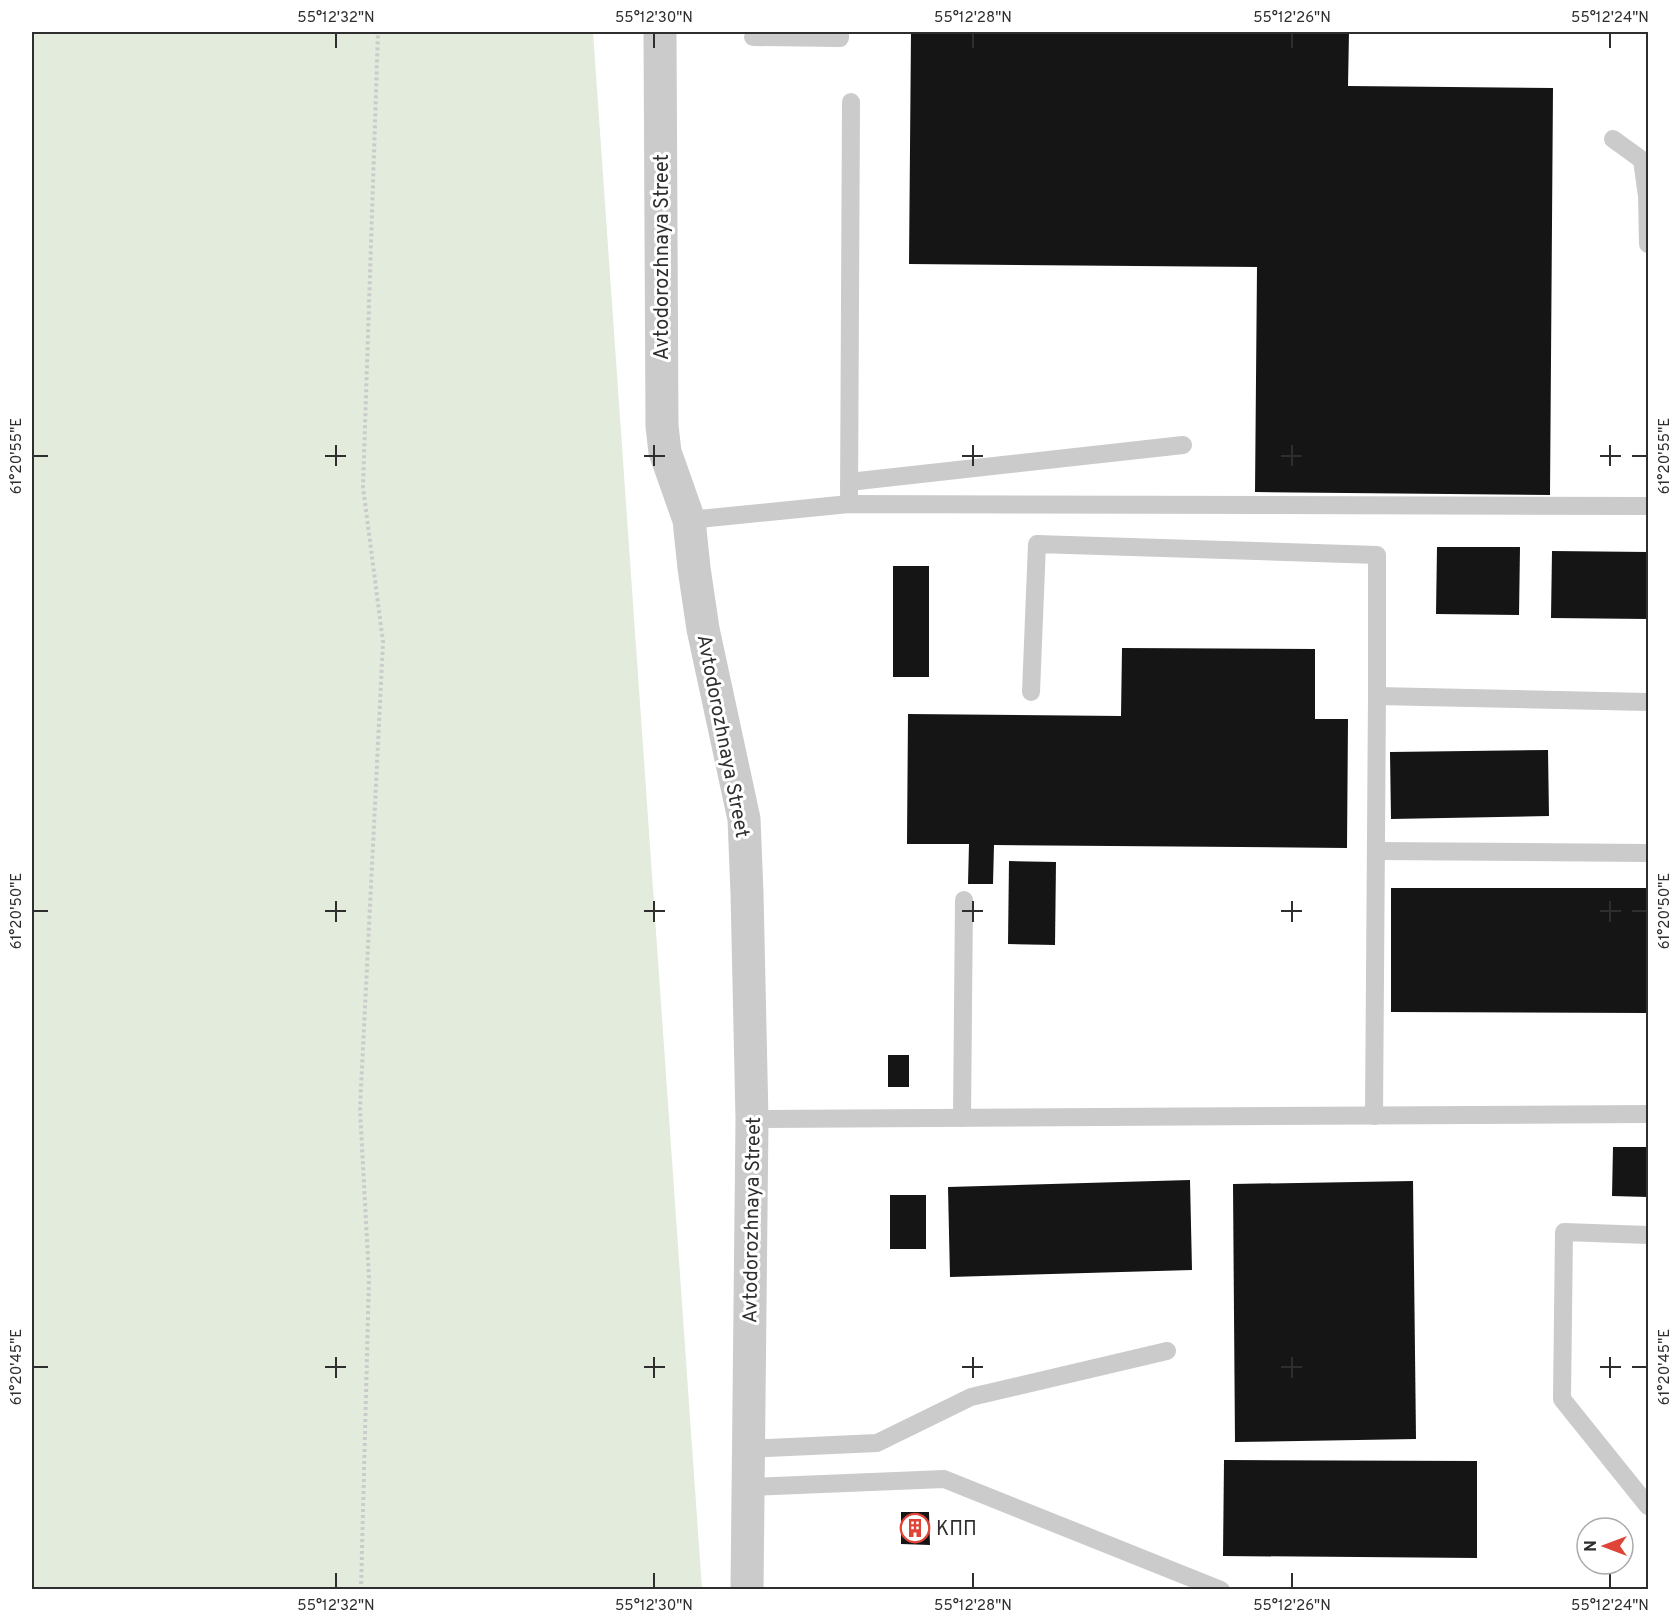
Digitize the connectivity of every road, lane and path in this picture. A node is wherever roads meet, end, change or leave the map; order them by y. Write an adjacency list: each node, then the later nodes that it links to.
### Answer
1 (378, 32): 28 (path)
2 (660, 32): 12 (street, Avtodorozhnaya Street)
3 (840, 32): 4 (lane)
4 (753, 36)
5 (851, 102): 9 (lane)
6 (1613, 138): 7 (lane)
7 (1648, 244)
8 (1183, 446): 9 (lane)
9 (849, 482): 10 (lane)
10 (849, 504): 11 (lane); 12 (lane)
11 (1648, 507)
12 (689, 520): 22 (street, Avtodorozhnaya Street)
13 (1031, 692): 14 (lane)
14 (1377, 696): 15 (lane); 16 (lane)
15 (1648, 702)
16 (1376, 851): 17 (lane); 20 (lane)
17 (1648, 853)
18 (964, 900): 21 (lane)
19 (1648, 1114): 20 (lane)
20 (1374, 1116): 21 (lane)
21 (962, 1118): 22 (lane)
22 (752, 1119): 25 (street, Avtodorozhnaya Street)
23 (1648, 1235): 27 (lane)
24 (1167, 1351): 25 (lane)
25 (748, 1449): 26 (street, Avtodorozhnaya Street)
26 (748, 1487): 29 (street, Avtodorozhnaya Street); 30 (lane)
27 (1648, 1506)
28 (361, 1590)
29 (747, 1590)
30 (1221, 1590)

